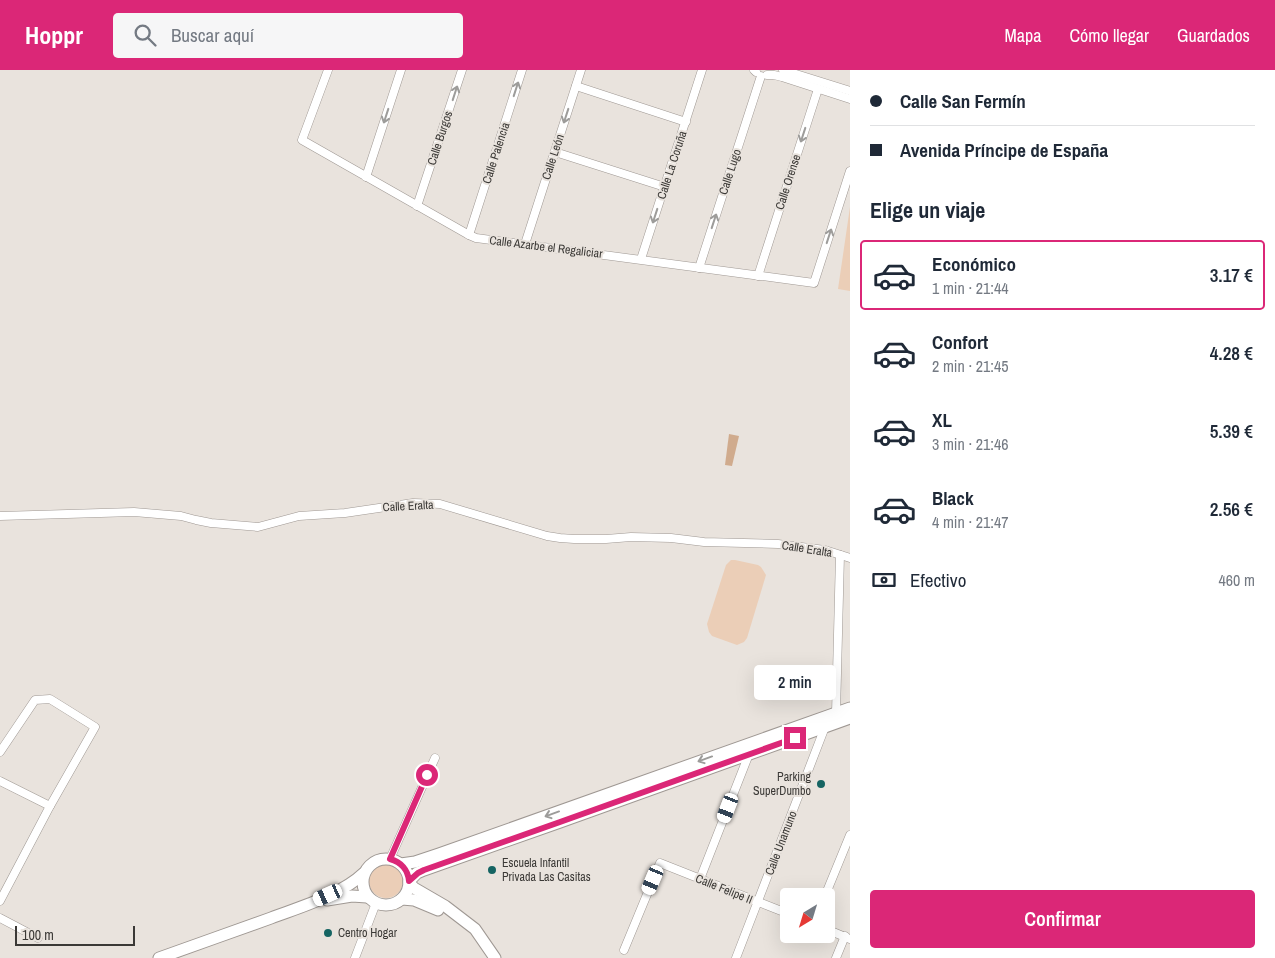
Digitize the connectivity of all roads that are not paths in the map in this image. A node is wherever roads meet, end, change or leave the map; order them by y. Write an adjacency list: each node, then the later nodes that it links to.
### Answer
1 (328, 70): 16 (street, Calle Azarbe el Regaliciar)
2 (401, 70): 16 (street, one-way to 16)
3 (462, 70): 18 (street, Calle Burgos, one-way to 3)
4 (522, 70): 19 (street, Calle Palencia, one-way to 4)
5 (581, 70): 9 (street, Calle León)
6 (702, 70): 13 (street, Calle La Coruña)
7 (783, 70): 11 (street)
8 (761, 72): 10 (street); 22 (street, Calle Lugo, one-way to 8)
9 (576, 86): 13 (street); 14 (street, Calle León, one-way to 14)
10 (818, 89): 12 (street); 23 (street, Calle Orense, one-way to 23)
11 (850, 91)
12 (850, 99)
13 (686, 122): 17 (street, Calle La Coruña)
14 (555, 152): 17 (street); 20 (street, Calle León)
15 (850, 171): 23 (street, Calle Azarbe el Regaliciar, one-way to 15)
16 (366, 176): 18 (street, Calle Azarbe el Regaliciar)
17 (665, 186): 21 (street, Calle La Coruña, one-way to 21)
18 (418, 206): 19 (street, Calle Azarbe el Regaliciar)
19 (469, 236): 20 (street, Calle Azarbe el Regaliciar)
20 (526, 244): 21 (street, Calle Azarbe el Regaliciar)
21 (641, 259): 22 (street, Calle Azarbe el Regaliciar)
22 (700, 268): 23 (street, Calle Azarbe el Regaliciar)
23 (758, 276)
24 (1, 515): 25 (street, Calle Eralta)
25 (840, 555): 26 (street, Calle Eralta); 28 (street)
26 (850, 558)
27 (850, 708): 28 (main road)
28 (836, 712): 38 (main road, one-way to 38)
29 (850, 718): 30 (main road)
30 (826, 727): 32 (main road); 46 (street, Calle Unamuno)
31 (0, 752): 35 (street)
32 (749, 754): 40 (street); 41 (main road)
33 (435, 758): 37 (street)
34 (0, 781): 35 (street)
35 (50, 806): 45 (street)
36 (850, 835): 42 (street)
37 (390, 859): 38 (main road); 39 (main road)
38 (401, 864): 41 (main road)
39 (364, 874): 44 (main road); 47 (main road)
40 (700, 879): 46 (street, Calle Felipe II); 53 (street, Calle Felipe II)
41 (409, 882): 43 (main road); 56 (main road)
42 (829, 888)
43 (402, 899): 44 (main road); 56 (main road)
44 (372, 900): 47 (main road); 55 (street)
45 (0, 901)
46 (759, 902): 48 (street, Calle Felipe II); 57 (street, Calle Unamuno)
47 (310, 903): 54 (main road)
48 (780, 910)
49 (0, 918): 51 (street)
50 (835, 933): 52 (street)
51 (38, 938)
52 (847, 938): 58 (street)
53 (624, 950)
54 (159, 958)
55 (355, 958)
56 (495, 958)
57 (736, 958)
58 (836, 958)

